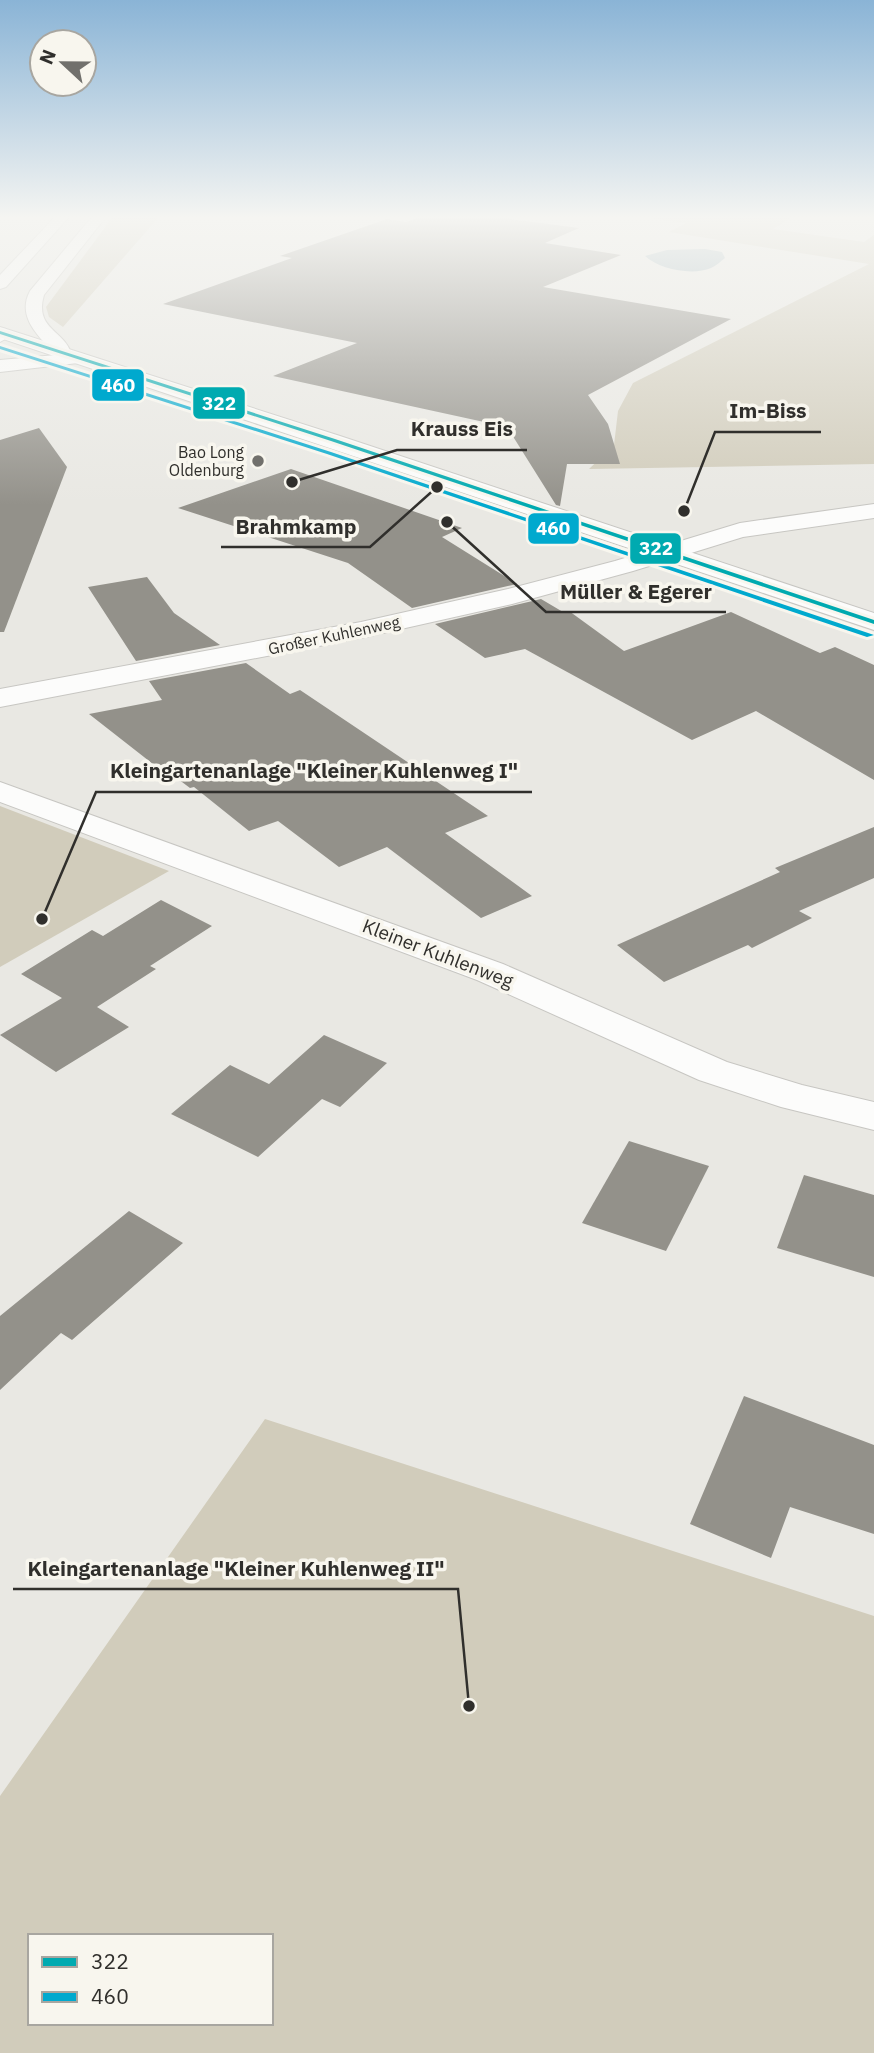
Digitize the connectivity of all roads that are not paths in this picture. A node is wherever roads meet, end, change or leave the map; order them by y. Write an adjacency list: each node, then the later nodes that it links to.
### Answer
1 (29, 314): 3 (main road)
2 (0, 334): 3 (main road)
3 (70, 355): 4 (main road); 6 (main road)
4 (0, 366)
5 (874, 511): 6 (main road, Großer Kuhlenweg)
6 (664, 553): 7 (main road); 8 (main road, Großer Kuhlenweg)
7 (874, 622)
8 (0, 698)
9 (0, 791): 10 (main road, Kleiner Kuhlenweg)
10 (874, 1116)

